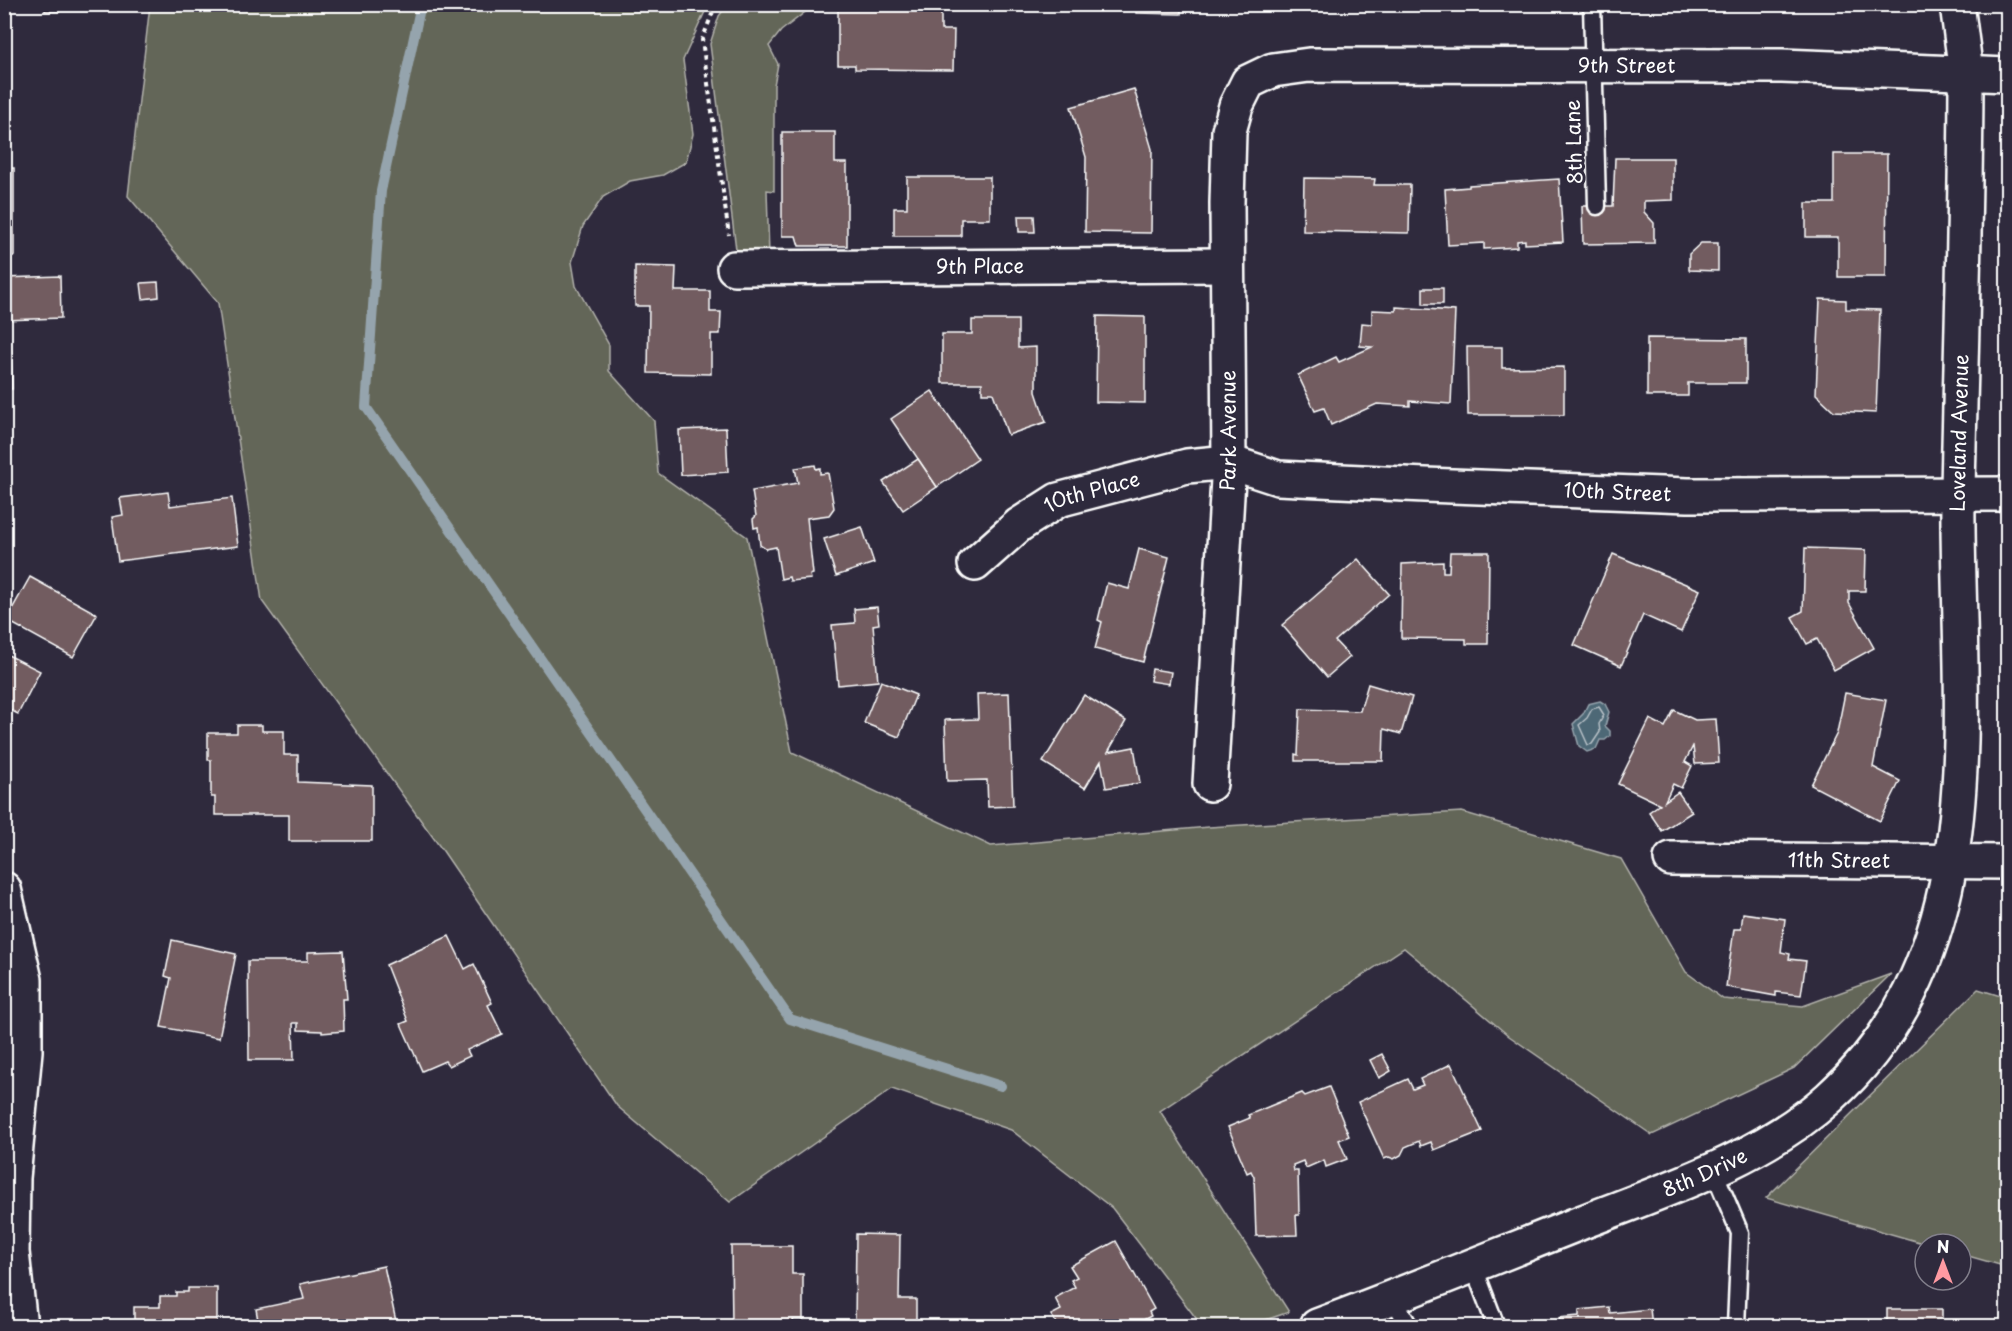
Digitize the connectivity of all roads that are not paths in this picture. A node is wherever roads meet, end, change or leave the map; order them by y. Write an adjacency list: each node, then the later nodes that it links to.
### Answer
1 (1592, 4): 3 (lane, 8th Lane)
2 (1957, 4): 4 (street, Loveland Avenue)
3 (1592, 65): 4 (street, 9th Street); 6 (street, 9th Street); 7 (lane, 8th Lane)
4 (1966, 73): 5 (street, 9th Street); 12 (street, Loveland Avenue)
5 (2007, 75)
6 (1248, 82): 8 (street, Park Avenue)
7 (1597, 206)
8 (1227, 265): 9 (street, 9th Place); 10 (street, Park Avenue)
9 (734, 268)
10 (1229, 462): 12 (street, 10th Street); 13 (street, 10th Place); 14 (street, Park Avenue)
11 (2007, 494): 12 (street, 10th Street)
12 (1958, 495): 16 (street, Loveland Avenue)
13 (975, 564)
14 (1210, 784)
15 (1671, 859): 16 (street, 11th Street)
16 (1953, 861): 17 (street, 11th Street); 19 (street, 8th Drive)
17 (2007, 862)
18 (4, 889): 22 (street)
19 (1713, 1169): 20 (street, 8th Drive); 26 (lane)
20 (1473, 1265): 21 (street, 8th Drive); 25 (lane)
21 (1392, 1297): 23 (street, 8th Drive); 24 (lane)
22 (20, 1326)
23 (1317, 1326)
24 (1409, 1326)
25 (1496, 1326)
26 (1736, 1326)

